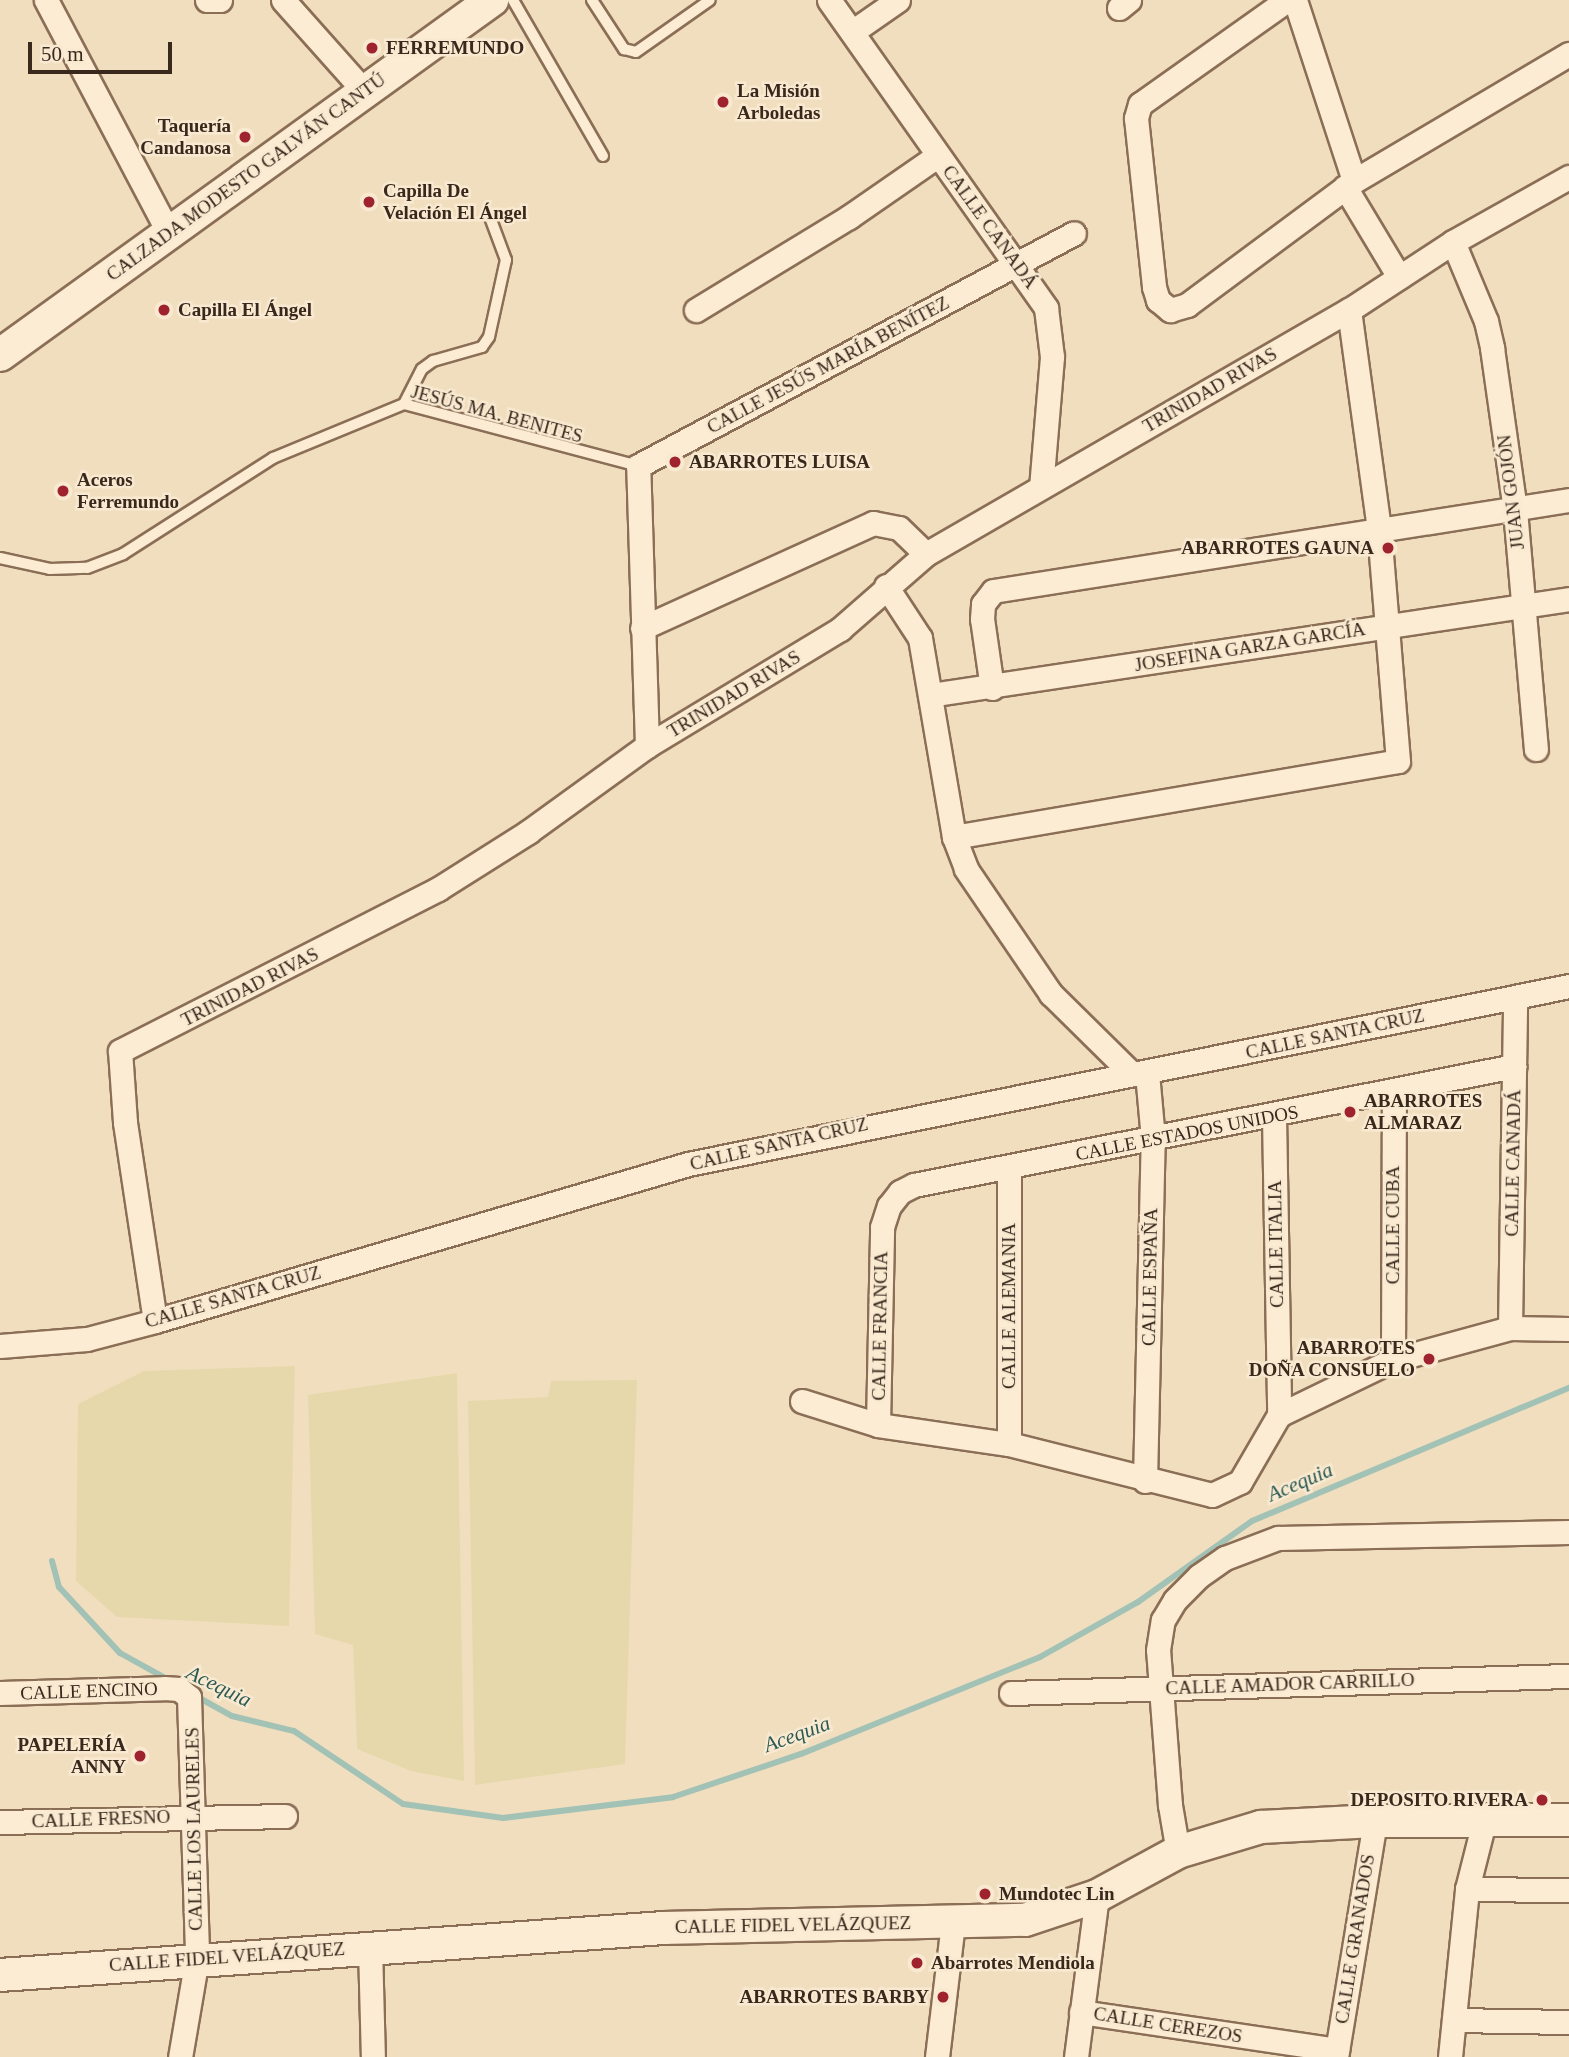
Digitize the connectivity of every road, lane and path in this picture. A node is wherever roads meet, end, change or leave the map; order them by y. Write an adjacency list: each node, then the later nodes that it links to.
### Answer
1 (46, 0): 19 (street)
2 (283, 0): 13 (street)
3 (492, 0): 13 (street, CALZADA MODESTO GALVÁN CANTÚ)
4 (513, 0): 14 (lane)
5 (592, 0): 6 (lane)
6 (710, 0)
7 (829, 0): 11 (street, CALLE CANADÁ)
8 (898, 0): 11 (street)
9 (1287, 0): 17 (street)
10 (1295, 0): 17 (street)
11 (852, 32): 15 (street, CALLE CANADÁ)
12 (1569, 54): 17 (street)
13 (364, 91): 19 (street, CALZADA MODESTO GALVÁN CANTÚ)
14 (603, 156)
15 (937, 156): 22 (street, CALLE CANADÁ); 24 (street)
16 (1569, 177): 21 (street, TRINIDAD RIVAS)
17 (1349, 184): 23 (street)
18 (490, 216): 27 (lane)
19 (169, 233): 26 (street, CALZADA MODESTO GALVÁN CANTÚ)
20 (1074, 233): 22 (street, CALLE JESÚS MARÍA BENÍTEZ)
21 (1453, 242): 23 (street, TRINIDAD RIVAS); 31 (street, JUAN GOJÓN)
22 (1017, 261): 28 (street, CALLE JESÚS MARÍA BENÍTEZ); 29 (street, CALLE CANADÁ)
23 (1399, 277): 25 (street, TRINIDAD RIVAS)
24 (696, 310)
25 (1349, 310): 29 (street, TRINIDAD RIVAS); 32 (street)
26 (0, 355)
27 (404, 404): 28 (lane, JESÚS MA. BENITES); 34 (lane, JESÚS MA. BENITES)
28 (638, 466): 39 (street)
29 (1041, 487): 33 (street, TRINIDAD RIVAS)
30 (1569, 500): 31 (street)
31 (1515, 510): 32 (street); 37 (street, JUAN GOJÓN)
32 (1379, 529): 38 (street); 40 (street)
33 (926, 554): 35 (street, TRINIDAD RIVAS); 39 (street)
34 (0, 558)
35 (886, 586): 41 (street); 42 (street, TRINIDAD RIVAS)
36 (1569, 599): 37 (street, JOSEFINA GARZA GARCÍA)
37 (1522, 606): 38 (street, JOSEFINA GARZA GARCÍA); 43 (street, JUAN GOJÓN)
38 (1385, 625): 40 (street, JOSEFINA GARZA GARCÍA); 44 (street)
39 (642, 628): 42 (street)
40 (992, 688): 41 (street, JOSEFINA GARZA GARCÍA)
41 (930, 695): 44 (street)
42 (647, 746): 54 (street, TRINIDAD RIVAS)
43 (1536, 749)
44 (954, 837): 48 (street)
45 (1569, 986): 46 (street, CALLE SANTA CRUZ)
46 (1515, 997): 47 (street, CALLE CANADÁ); 48 (street, CALLE SANTA CRUZ)
47 (1514, 1066): 49 (street, CALLE ESTADOS UNIDOS); 55 (street, CALLE CANADÁ)
48 (1139, 1073): 51 (street, CALLE ESPAÑA); 54 (street, CALLE SANTA CRUZ)
49 (1394, 1091): 50 (street, CALLE ESTADOS UNIDOS); 58 (street, CALLE CUBA)
50 (1274, 1115): 51 (street, CALLE ESTADOS UNIDOS); 60 (street, CALLE ITALIA)
51 (1153, 1139): 52 (street, CALLE ESTADOS UNIDOS); 63 (street, CALLE ESPAÑA)
52 (1009, 1168): 53 (street, CALLE ESTADOS UNIDOS); 62 (street, CALLE ALEMANIA)
53 (882, 1227): 61 (street, CALLE FRANCIA)
54 (155, 1321): 57 (street, CALLE SANTA CRUZ)
55 (1510, 1328): 56 (street); 58 (street)
56 (1569, 1329)
57 (0, 1346)
58 (1393, 1360): 60 (street)
59 (802, 1401): 61 (street)
60 (1279, 1415): 63 (street)
61 (878, 1425): 62 (street)
62 (1009, 1444): 63 (street)
63 (1145, 1481)
64 (1569, 1532): 66 (street)
65 (1569, 1676): 66 (street, CALLE AMADOR CARRILLO)
66 (1159, 1688): 69 (street, CALLE AMADOR CARRILLO); 76 (street)
67 (179, 1689): 68 (street, CALLE ENCINO); 70 (street, CALLE LOS LAURELES)
68 (0, 1693)
69 (1010, 1693)
70 (193, 1815): 71 (street, CALLE FRESNO); 74 (street, CALLE FRESNO); 82 (street, CALLE LOS LAURELES)
71 (285, 1816)
72 (1569, 1820): 75 (street, CALLE FIDEL VELÁZQUEZ)
73 (1375, 1821): 75 (street, CALLE FIDEL VELÁZQUEZ); 76 (street, CALLE FIDEL VELÁZQUEZ); 87 (street, CALLE GRANADOS)
74 (0, 1822)
75 (1484, 1822): 77 (street)
76 (1178, 1852): 79 (street, CALLE FIDEL VELÁZQUEZ)
77 (1466, 1889): 78 (street); 85 (street)
78 (1569, 1890)
79 (1097, 1896): 80 (street, CALLE FIDEL VELÁZQUEZ); 84 (street)
80 (953, 1922): 81 (street, CALLE FIDEL VELÁZQUEZ); 91 (street)
81 (370, 1946): 82 (street, CALLE FIDEL VELÁZQUEZ); 89 (street)
82 (197, 1958): 83 (street, CALLE FIDEL VELÁZQUEZ); 88 (street, CALLE LOS LAURELES)
83 (0, 1975)
84 (1082, 2012): 87 (street, CALLE CEREZOS); 92 (street)
85 (1454, 2020): 86 (street); 93 (street)
86 (1569, 2022)
87 (1337, 2054)
88 (180, 2057)
89 (373, 2057)
90 (922, 2057): 91 (street)
91 (937, 2057)
92 (1076, 2057)
93 (1450, 2057)

